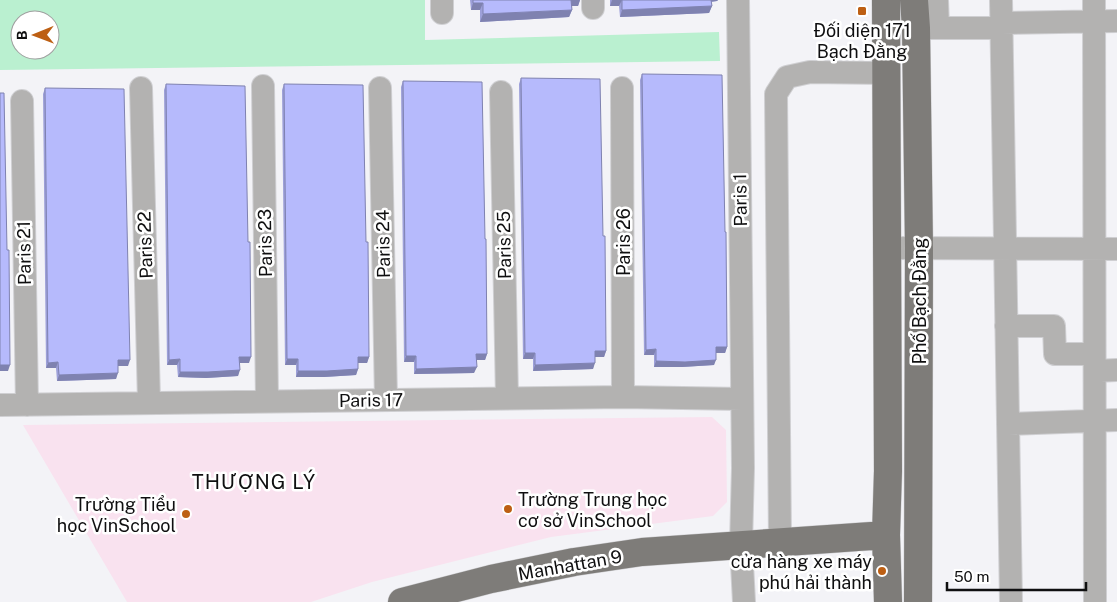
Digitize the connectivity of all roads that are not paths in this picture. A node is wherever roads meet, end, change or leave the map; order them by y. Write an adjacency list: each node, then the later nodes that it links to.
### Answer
1 (738, 0): 28 (street, Paris 1)
2 (914, 0): 9 (main road, Phố Bạch Đằng)
3 (937, 0): 9 (street)
4 (1001, 0): 8 (street)
5 (886, 1): 10 (main road, Phố Bạch Đằng)
6 (1094, 11): 7 (street); 8 (street); 20 (street)
7 (1117, 21)
8 (1001, 25): 9 (street); 19 (street)
9 (927, 28): 18 (main road, Phố Bạch Đằng)
10 (886, 73): 17 (main road, Phố Bạch Đằng); 37 (street)
11 (263, 86): 29 (street, Paris 23)
12 (140, 88): 30 (street, Paris 22)
13 (380, 88): 27 (street, Paris 24)
14 (622, 88): 25 (street, Paris 26)
15 (501, 92): 26 (street, Paris 25)
16 (22, 101): 32 (street, Paris 21)
17 (887, 248): 18 (street); 36 (main road, Phố Bạch Đằng)
18 (919, 248): 19 (street); 42 (main road, Phố Bạch Đằng)
19 (1005, 248): 20 (street); 22 (street)
20 (1094, 248): 21 (street); 23 (street)
21 (1117, 249)
22 (1006, 326): 23 (street); 35 (street)
23 (1095, 362): 24 (street); 33 (street)
24 (1117, 370)
25 (623, 397): 26 (street, Paris 17); 28 (street, Paris 17)
26 (507, 398): 27 (street, Paris 17)
27 (386, 400): 29 (street, Paris 17)
28 (742, 400): 38 (street, Paris 1)
29 (267, 401): 30 (street, Paris 17)
30 (149, 402): 32 (street, Paris 17)
31 (0, 405): 32 (street, Paris 17)
32 (27, 405)
33 (1094, 420): 34 (street); 35 (street); 44 (street)
34 (1117, 420)
35 (1008, 424): 43 (street)
36 (886, 535): 37 (main road, Manhattan 9); 41 (main road, Phố Bạch Đằng)
37 (780, 542): 38 (main road, Manhattan 9)
38 (741, 545): 39 (main road, Manhattan 9); 40 (street, Paris 1)
39 (402, 602)
40 (744, 602)
41 (888, 602)
42 (918, 602)
43 (1011, 602)
44 (1095, 602)

